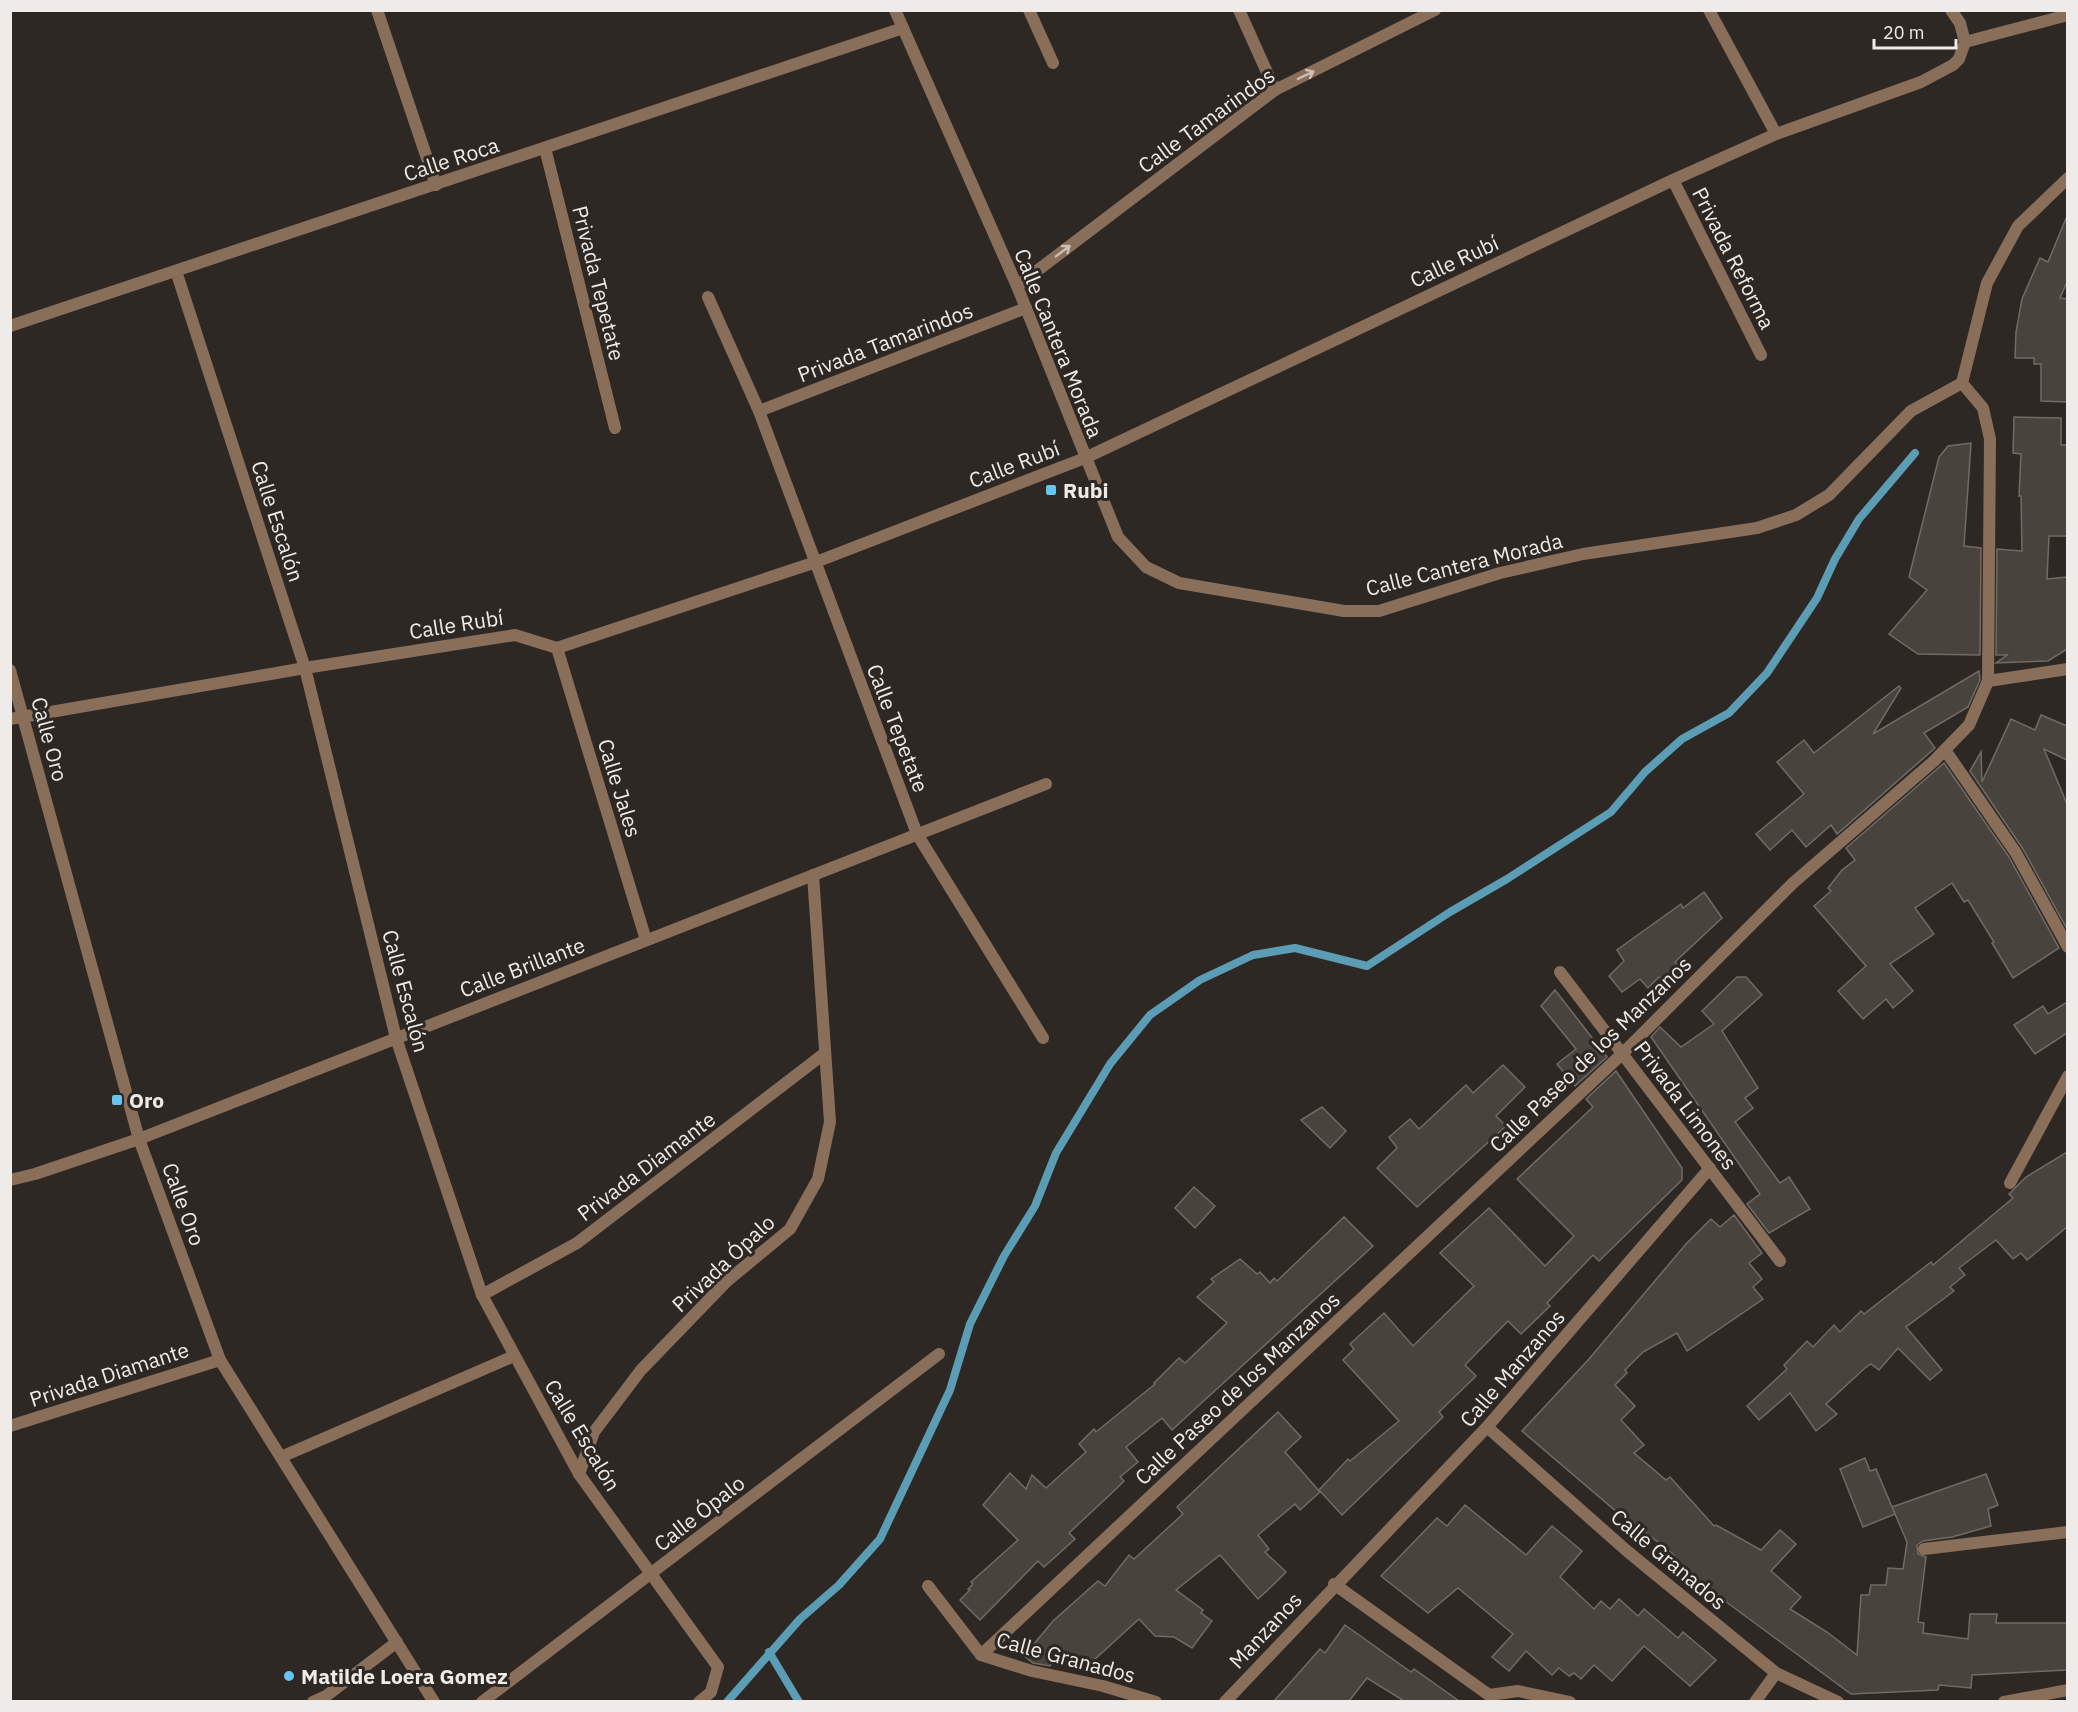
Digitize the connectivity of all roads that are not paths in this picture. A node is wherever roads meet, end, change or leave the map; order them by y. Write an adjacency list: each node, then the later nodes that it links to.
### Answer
1 (377, 10): 17 (street)
2 (895, 10): 9 (street, Calle Cantera Morada)
3 (1029, 10): 11 (street)
4 (1239, 10): 12 (street)
5 (1435, 10): 12 (street, Calle Tamarindos, one-way to 5)
6 (1708, 10): 13 (street)
7 (1951, 10): 10 (street)
8 (2067, 15): 10 (street)
9 (903, 28): 14 (street, Calle Roca); 19 (street, Calle Cantera Morada)
10 (1965, 42): 13 (street, Calle Rubí)
11 (1053, 63)
12 (1275, 90): 19 (street, Calle Tamarindos, one-way to 12)
13 (1776, 134): 16 (street, Calle Rubí)
14 (545, 148): 17 (street, Calle Roca); 26 (street, Privada Tepetate)
15 (2067, 178): 24 (street)
16 (1672, 180): 23 (street, Privada Reforma); 27 (street, Calle Rubí)
17 (436, 185): 18 (street, Calle Roca)
18 (176, 271): 22 (street, Calle Roca); 30 (street, Calle Escalón)
19 (1017, 286): 21 (street, Calle Cantera Morada)
20 (708, 297): 25 (street)
21 (1026, 308): 25 (street, Privada Tamarindos); 27 (street, Calle Cantera Morada)
22 (10, 326)
23 (1761, 355)
24 (1962, 383): 27 (street, Calle Cantera Morada); 33 (street, Calle Paseo de los Manzanos)
25 (759, 411): 28 (street, Calle Tepetate)
26 (615, 428)
27 (1084, 458): 28 (street, Calle Rubí)
28 (816, 562): 29 (street, Calle Rubí); 38 (street, Calle Tepetate)
29 (557, 648): 30 (street, Calle Rubí); 40 (street, Calle Jales)
30 (305, 668): 34 (street, Calle Rubí); 43 (street, Calle Escalón)
31 (2067, 669): 33 (street)
32 (10, 670): 34 (street, Calle Oro)
33 (1988, 681): 36 (street, Calle Paseo de los Manzanos)
34 (23, 717): 35 (street, Calle Rubí); 48 (street, Calle Oro)
35 (10, 719)
36 (1945, 750): 41 (street); 46 (street, Calle Paseo de los Manzanos)
37 (1046, 784): 38 (street, Calle Brillante)
38 (917, 834): 39 (street, Calle Brillante); 44 (street, Calle Tepetate)
39 (813, 875): 40 (street, Calle Brillante); 45 (street, Privada Ópalo)
40 (646, 940): 43 (street, Calle Brillante)
41 (2067, 947)
42 (1560, 972): 46 (street, Privada Limones)
43 (396, 1038): 48 (street, Calle Brillante); 53 (street, Calle Escalón)
44 (1043, 1038)
45 (825, 1053): 53 (street, Privada Diamante); 60 (street, Privada Ópalo)
46 (1623, 1053): 49 (street, Privada Limones); 67 (street, Calle Paseo de los Manzanos)
47 (2067, 1076): 51 (street)
48 (140, 1139): 50 (street, Calle Brillante); 56 (street, Calle Oro)
49 (1710, 1168): 52 (street, Privada Limones); 58 (street, Calle Manzanos)
50 (10, 1180)
51 (2010, 1184)
52 (1780, 1262)
53 (482, 1295): 55 (street, Calle Escalón)
54 (939, 1354): 63 (street, Calle Ópalo)
55 (514, 1356): 59 (street); 60 (street, Calle Escalón)
56 (220, 1360): 57 (street, Privada Diamante); 59 (street, Calle Oro)
57 (10, 1426)
58 (1487, 1427): 64 (street, Calle Manzanos); 68 (street, Calle Granados)
59 (281, 1457): 66 (street, Calle Oro)
60 (579, 1474): 63 (street, Calle Escalón)
61 (2067, 1532): 62 (street)
62 (1924, 1550)
63 (650, 1575): 73 (street, Calle Ópalo); 74 (street, Calle Escalón)
64 (1334, 1584): 70 (street); 76 (street, Manzanos)
65 (928, 1586): 67 (street, Calle Granados)
66 (397, 1642): 71 (street); 72 (street, Calle Oro)
67 (981, 1655): 75 (street, Calle Granados)
68 (1776, 1673): 78 (street); 79 (street, Calle Granados)
69 (2067, 1690): 80 (street)
70 (1489, 1698): 77 (street)
71 (313, 1701)
72 (434, 1701)
73 (482, 1701)
74 (699, 1701)
75 (1156, 1701)
76 (1225, 1701)
77 (1570, 1701)
78 (1755, 1701)
79 (1838, 1701)
80 (2004, 1701)

